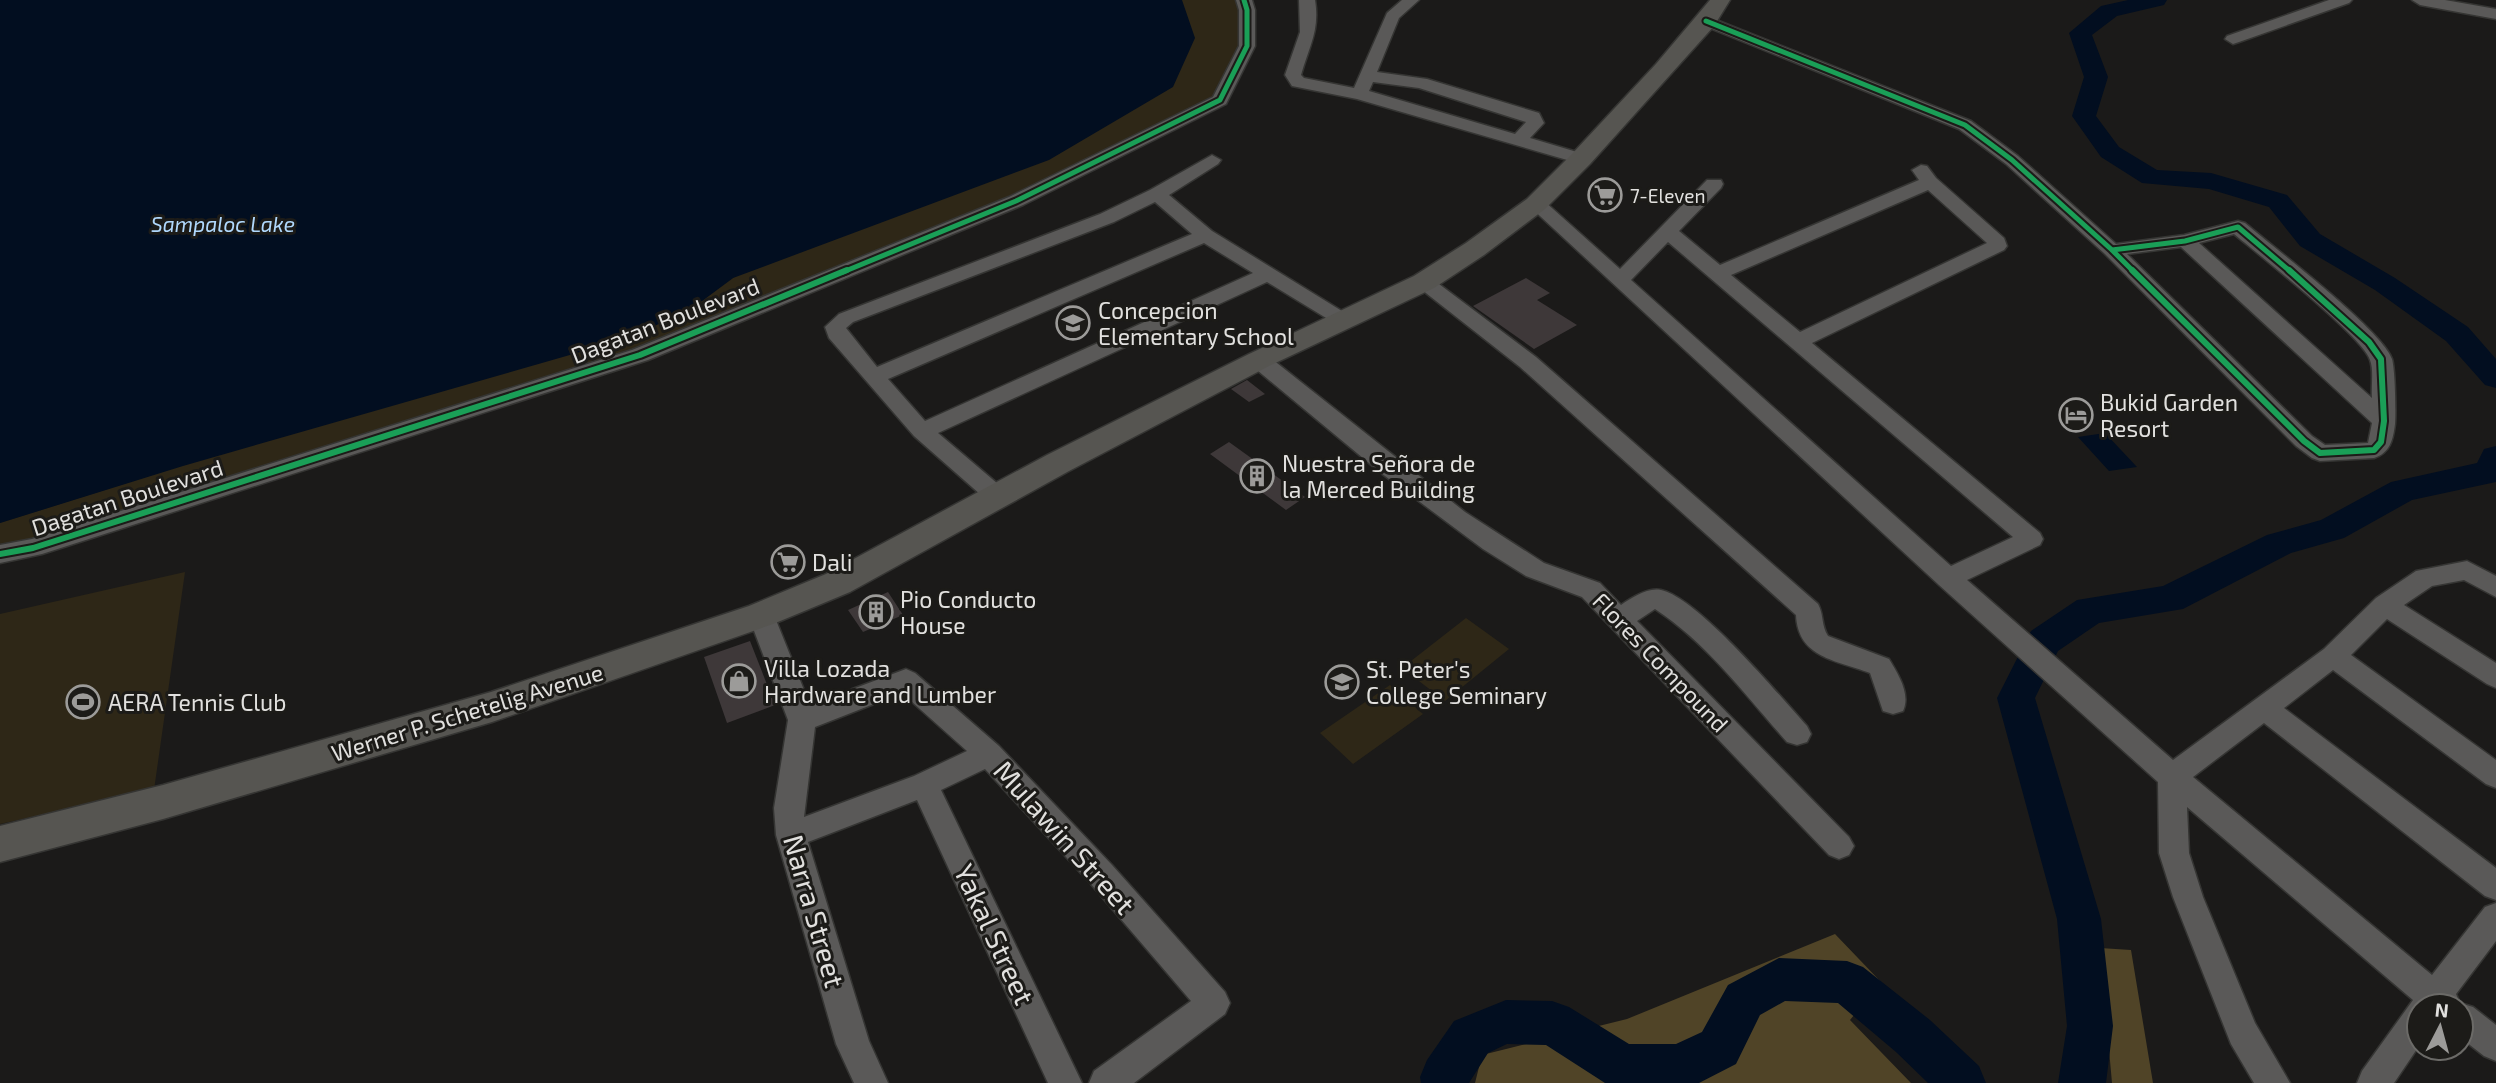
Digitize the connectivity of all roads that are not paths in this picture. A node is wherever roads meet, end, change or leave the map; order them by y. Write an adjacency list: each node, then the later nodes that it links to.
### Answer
1 (1244, 0): 32 (street, Dagatan Boulevard)
2 (1307, 0): 10 (street)
3 (1411, 0): 9 (street)
4 (2344, 0): 8 (street)
5 (2420, 0): 7 (street)
6 (1713, 10): 12 (main road, Werner P. Schetelig Avenue); 20 (street)
7 (2496, 14)
8 (2233, 39)
9 (1366, 76): 10 (street); 11 (street)
10 (1360, 94): 11 (street)
11 (1518, 141): 12 (street)
12 (1581, 159): 16 (main road, Werner P. Schetelig Avenue)
13 (1212, 160): 15 (street)
14 (1714, 184): 17 (street)
15 (1157, 194): 18 (street); 28 (street)
16 (1536, 204): 23 (street); 24 (main road, Werner P. Schetelig Avenue)
17 (1668, 232): 21 (street); 23 (street)
18 (1205, 235): 22 (street); 28 (street)
19 (2185, 241): 20 (street); 29 (street); 29 (street)
20 (2112, 250): 29 (street)
21 (1718, 273): 26 (street); 26 (street)
22 (1266, 275): 25 (street); 30 (street)
23 (1620, 281): 33 (street)
24 (1423, 282): 25 (main road, Werner P. Schetelig Avenue); 40 (street)
25 (1343, 320): 27 (main road, Werner P. Schetelig Avenue)
26 (1799, 341): 33 (street)
27 (1259, 360): 31 (main road, Werner P. Schetelig Avenue); 37 (street, Flores Compound)
28 (875, 376): 30 (street)
29 (2384, 421)
30 (922, 431): 31 (street)
31 (997, 496): 36 (main road, Werner P. Schetelig Avenue)
32 (0, 554)
33 (1948, 578): 46 (street)
34 (2496, 588): 35 (street)
35 (2385, 605): 38 (street); 39 (street)
36 (761, 615): 42 (street, Narra Street); 49 (main road, Werner P. Schetelig Avenue)
37 (1620, 620): 43 (street); 50 (street, Flores Compound)
38 (2333, 656): 41 (street); 45 (street)
39 (2496, 677)
40 (1893, 703)
41 (2266, 709): 46 (street); 51 (street)
42 (802, 720): 44 (street, Mulawin Street); 48 (street, Narra Street)
43 (1797, 734)
44 (989, 754): 47 (street); 60 (street, Mulawin Street)
45 (2496, 776)
46 (2172, 777): 53 (street); 61 (street)
47 (924, 785): 48 (street); 59 (street, Yakal Street)
48 (791, 835): 58 (street, Narra Street)
49 (0, 844)
50 (1839, 846)
51 (2496, 886)
52 (2496, 917): 54 (street)
53 (2414, 992)
54 (2442, 992)
55 (2475, 1029): 57 (street)
56 (2405, 1042): 62 (street)
57 (2496, 1045)
58 (871, 1083)
59 (1065, 1083)
60 (1106, 1083)
61 (2273, 1083)
62 (2374, 1083)

